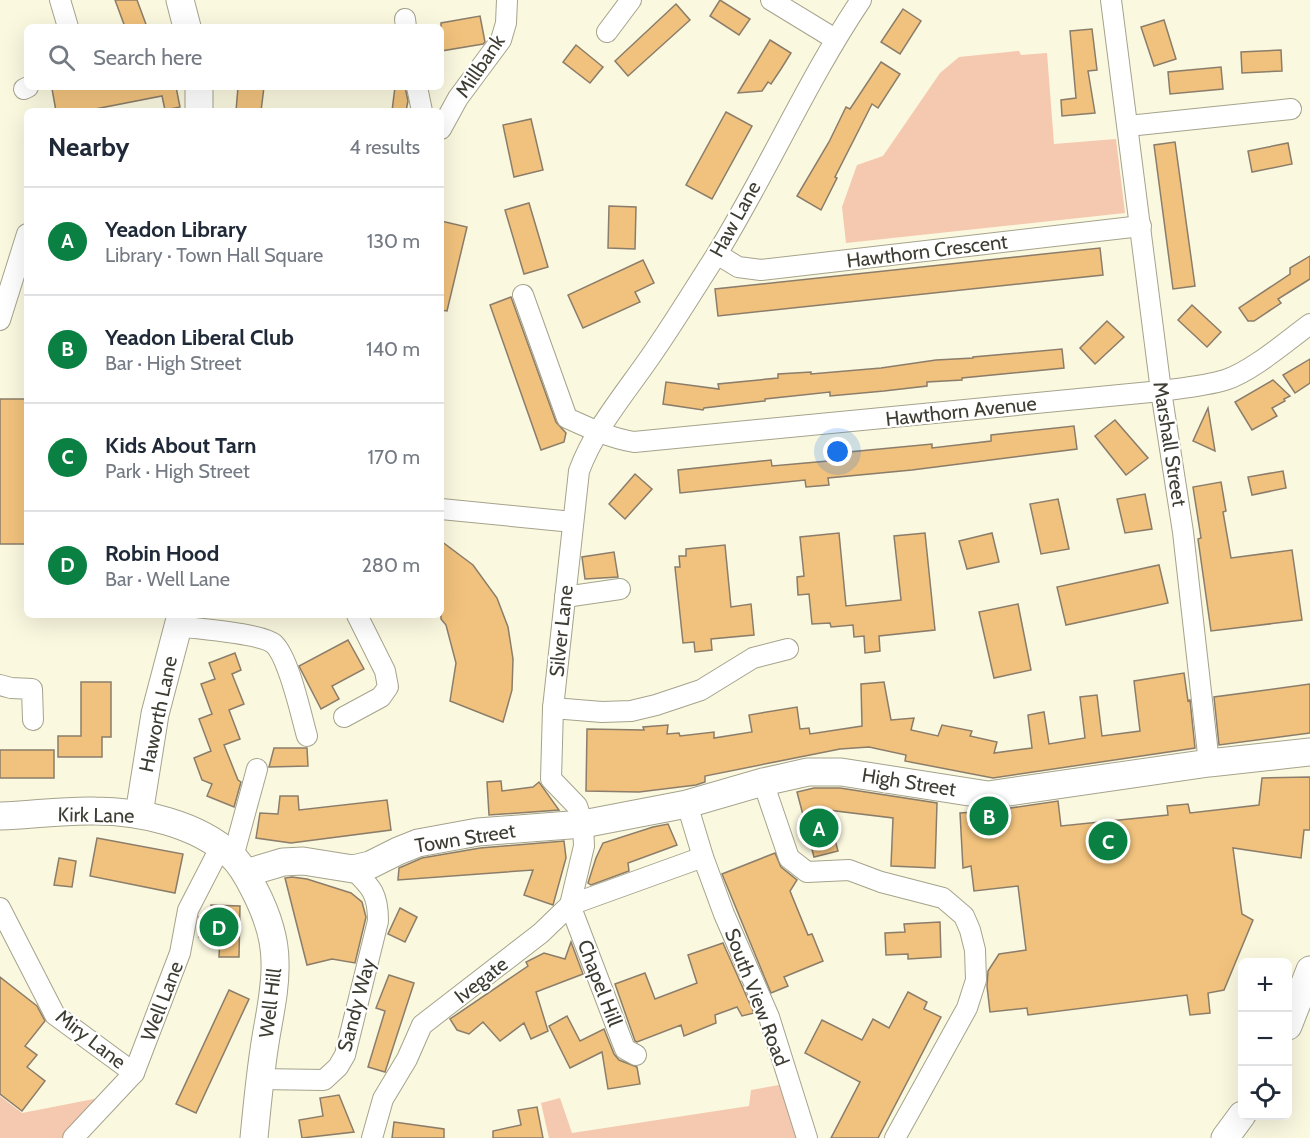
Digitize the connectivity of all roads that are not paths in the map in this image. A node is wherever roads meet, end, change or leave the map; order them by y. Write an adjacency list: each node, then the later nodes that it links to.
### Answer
1 (60, 0): 8 (street)
2 (180, 0): 9 (street)
3 (507, 0): 17 (street, Millbank)
4 (632, 0): 10 (street)
5 (771, 0): 11 (street)
6 (861, 0): 11 (street, Haw Lane)
7 (1111, 0): 18 (street, Marshall Street)
8 (67, 24)
9 (186, 24)
10 (607, 32)
11 (835, 39): 21 (street, Haw Lane)
12 (199, 90): 14 (street)
13 (418, 90): 15 (street)
14 (199, 108)
15 (421, 108)
16 (1291, 109): 18 (street)
17 (444, 124)
18 (1128, 126): 19 (street, Marshall Street)
19 (1142, 226): 21 (street, Hawthorn Crescent); 26 (street, Marshall Street)
20 (24, 254): 22 (street)
21 (717, 254): 27 (street, Haw Lane)
22 (20, 281): 24 (street)
23 (523, 295): 27 (street, Hawthorn Avenue)
24 (0, 320)
25 (1310, 324): 26 (street, Hawthorn Avenue)
26 (1161, 391): 27 (street, Hawthorn Avenue); 41 (street, Marshall Street)
27 (597, 432): 29 (street, Silver Lane)
28 (444, 508): 29 (street)
29 (573, 522): 31 (street, Silver Lane)
30 (620, 589): 31 (street)
31 (565, 597): 36 (street, Silver Lane)
32 (358, 618): 37 (street)
33 (180, 621): 39 (street); 45 (street, Haworth Lane)
34 (788, 649): 36 (street)
35 (0, 685): 38 (street)
36 (553, 708): 47 (street, Silver Lane)
37 (344, 717)
38 (33, 720)
39 (307, 736)
40 (1310, 752): 41 (street, High Street)
41 (1209, 763): 43 (street, High Street)
42 (257, 769): 49 (street, Well Lane)
43 (763, 782): 44 (street, High Street); 63 (street)
44 (687, 804): 47 (street, High Street); 48 (street, South View Road)
45 (139, 814): 46 (street, Kirk Lane); 49 (street, Kirk Lane)
46 (0, 816)
47 (583, 824): 50 (street, Town Street); 51 (street)
48 (703, 858): 51 (street); 62 (street, South View Road)
49 (233, 859): 50 (street, Town Street); 56 (street, Well Lane); 57 (street, Well Hill)
50 (353, 869): 57 (street, Sandy Way)
51 (570, 905): 55 (street, Chapel Hill); 61 (street, Ivegate)
52 (0, 908): 56 (street, Miry Lane)
53 (1310, 970): 54 (street)
54 (1292, 1014)
55 (636, 1055)
56 (134, 1074): 59 (street, Well Lane)
57 (259, 1079): 60 (street, Well Hill)
58 (1238, 1120): 64 (street)
59 (73, 1138)
60 (254, 1138)
61 (372, 1138)
62 (807, 1138)
63 (895, 1138)
64 (1225, 1138)

